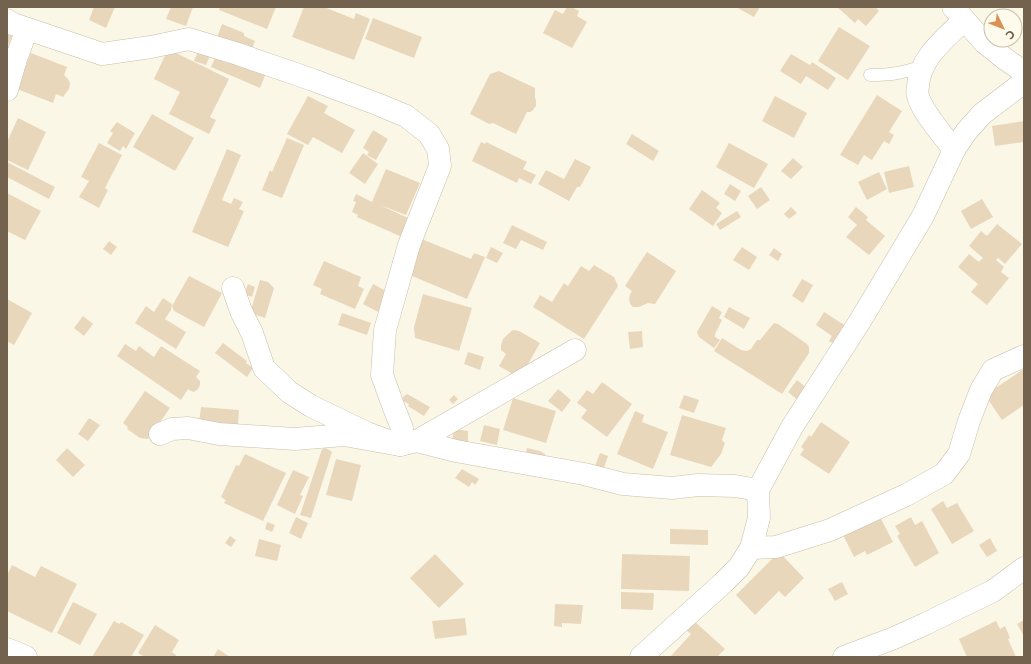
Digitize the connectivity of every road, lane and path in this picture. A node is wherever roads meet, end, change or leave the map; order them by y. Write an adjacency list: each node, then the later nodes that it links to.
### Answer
1 (958, 14): 4 (street); 5 (street)
2 (7, 20): 3 (street)
3 (27, 29): 8 (street); 14 (street)
4 (924, 65): 6 (lane); 9 (street)
5 (1024, 72)
6 (870, 75)
7 (1024, 82): 9 (street)
8 (7, 90)
9 (954, 150): 15 (street)
10 (233, 288): 14 (street)
11 (575, 350): 14 (street)
12 (1024, 356): 16 (street)
13 (160, 434): 14 (street)
14 (408, 443): 15 (street)
15 (758, 490): 16 (street)
16 (751, 548): 20 (street)
17 (1024, 568): 21 (street)
18 (7, 649): 19 (street)
19 (26, 657)
20 (641, 657)
21 (844, 657)

